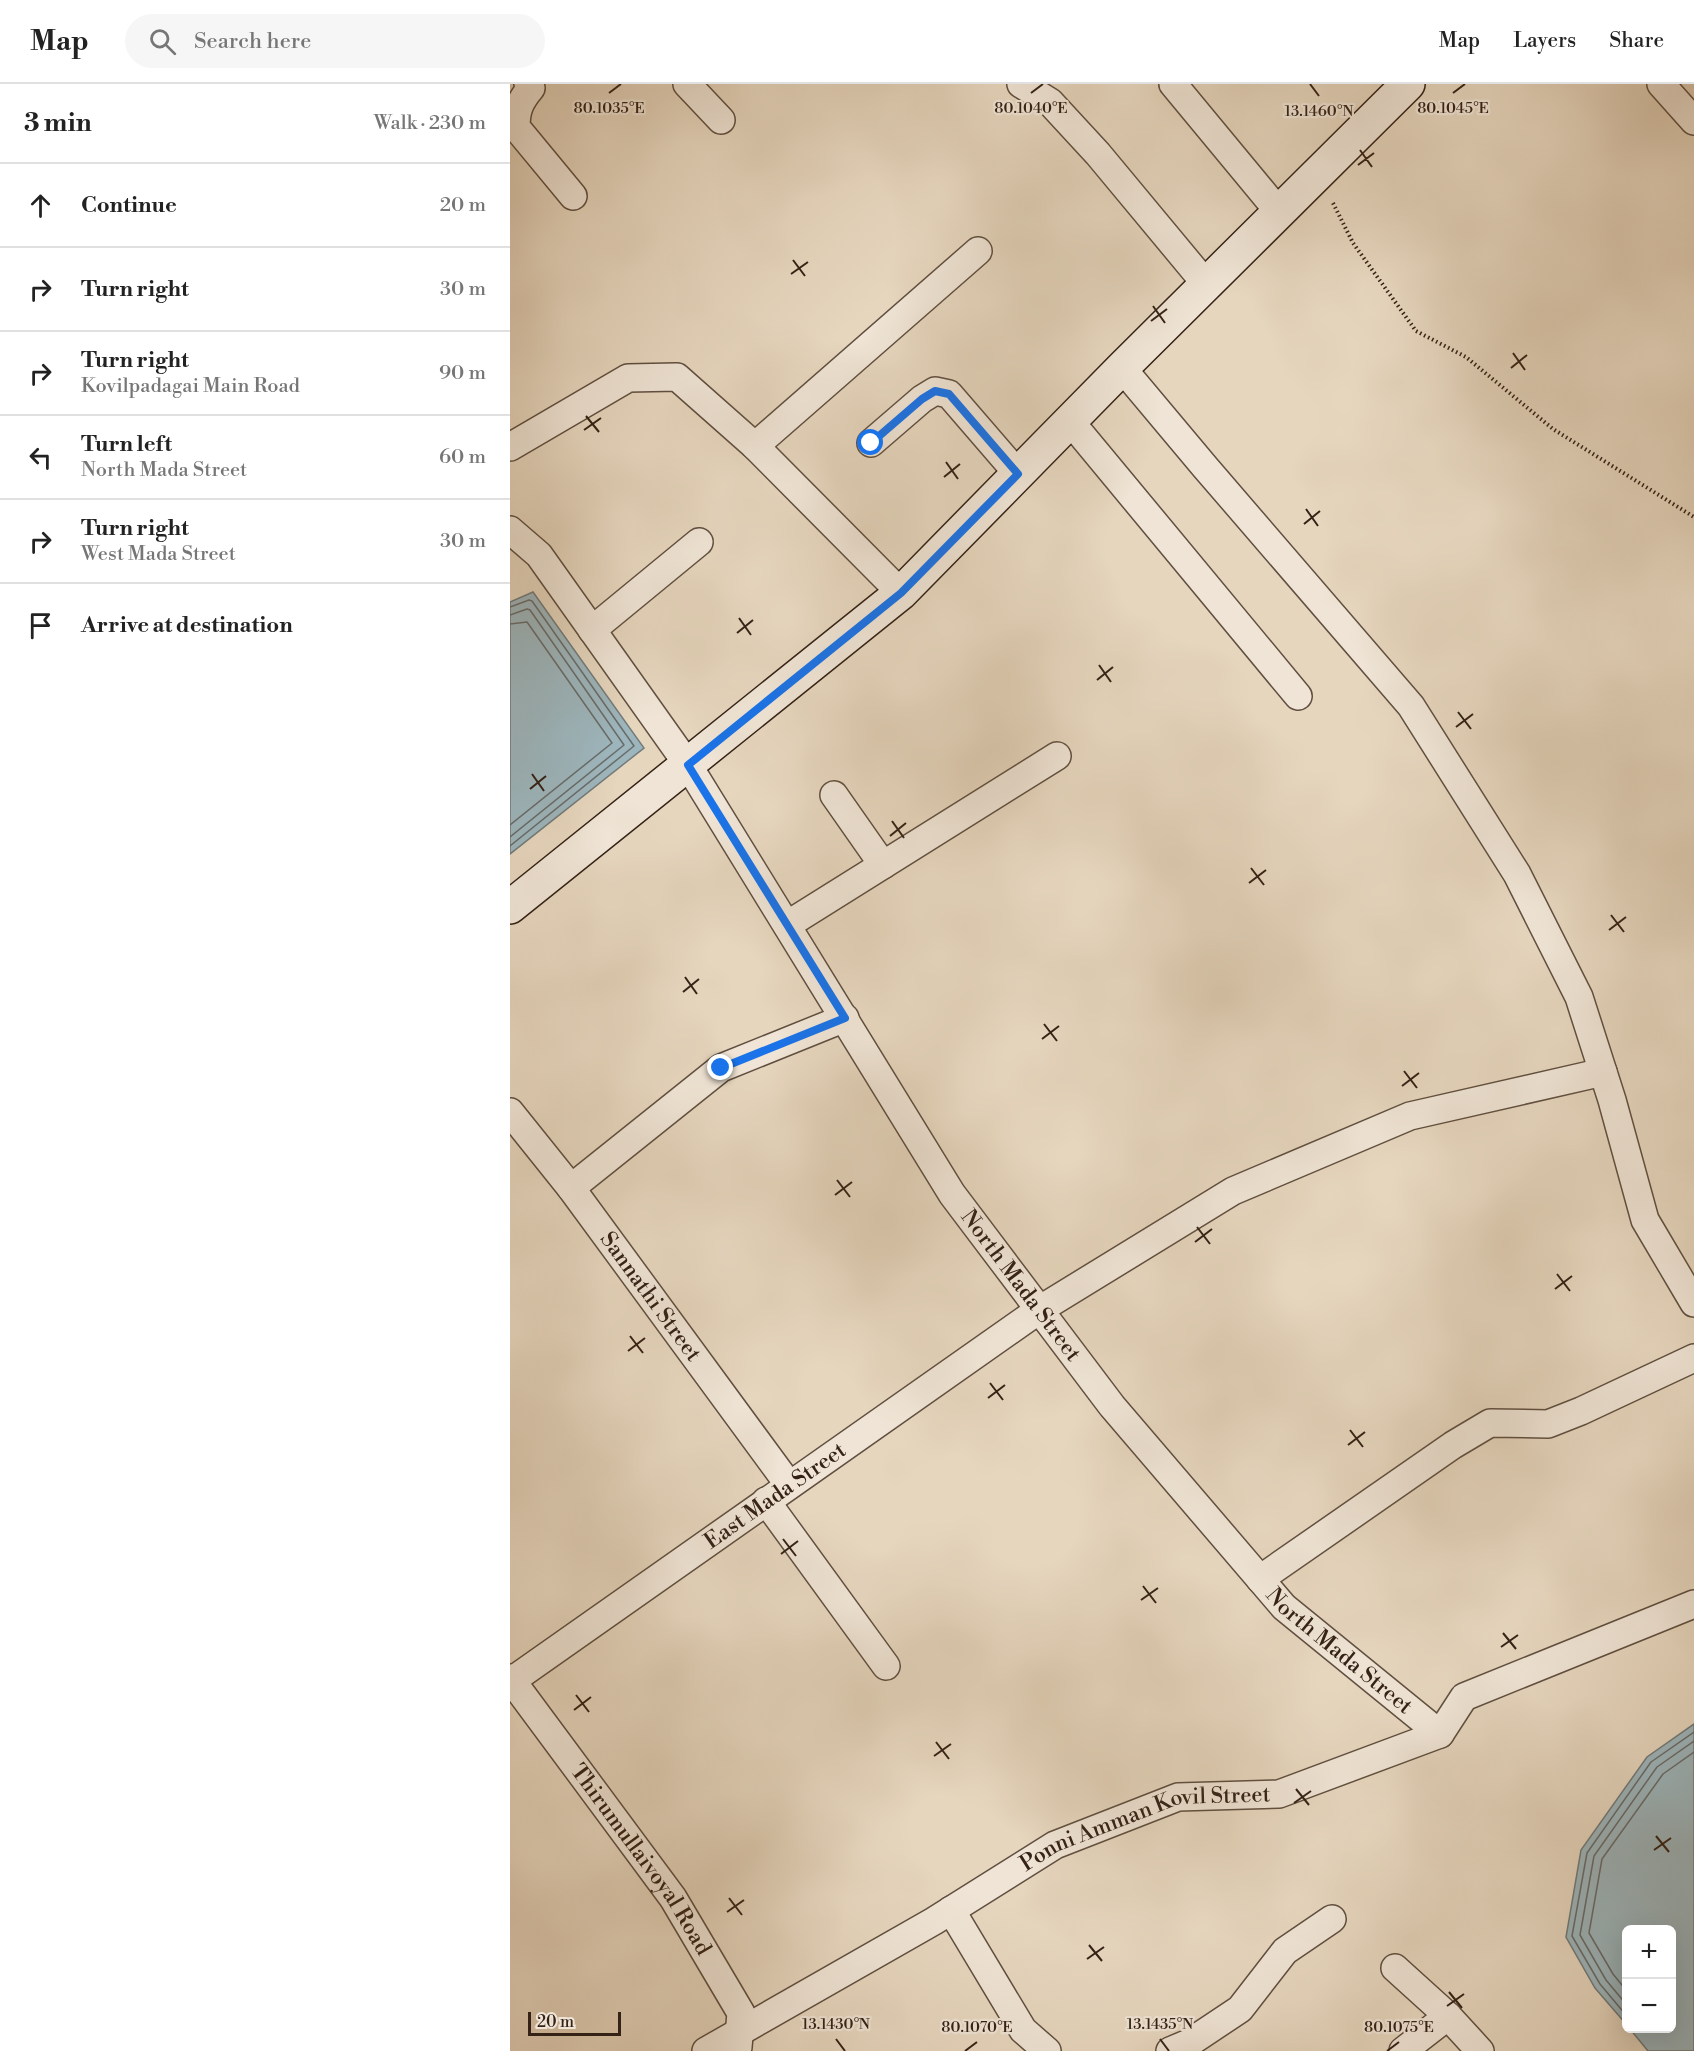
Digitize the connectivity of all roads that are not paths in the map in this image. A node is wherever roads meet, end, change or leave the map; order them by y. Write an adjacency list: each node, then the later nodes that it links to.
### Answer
1 (528, 84): 9 (street)
2 (687, 84): 7 (street)
3 (1021, 84): 12 (street)
4 (1173, 84): 10 (street)
5 (1408, 84): 10 (main road)
6 (1666, 86): 8 (street)
7 (721, 120)
8 (1694, 121)
9 (573, 196)
10 (1279, 212): 12 (main road)
11 (978, 251): 16 (street)
12 (1206, 284): 13 (main road)
13 (1122, 368): 14 (main road); 31 (street)
14 (1070, 421): 18 (main road); 23 (street)
15 (871, 443): 18 (street)
16 (755, 446): 17 (street); 21 (street)
17 (510, 447)
18 (1018, 474): 21 (main road)
19 (510, 530): 22 (street, North Mada Street)
20 (699, 543): 22 (street)
21 (901, 593): 25 (main road)
22 (592, 630): 25 (street, North Mada Street)
23 (1298, 696)
24 (1057, 756): 27 (street)
25 (688, 765): 28 (main road); 29 (street, North Mada Street)
26 (834, 795): 27 (street)
27 (883, 865): 29 (street)
28 (510, 907)
29 (787, 925): 30 (street, North Mada Street)
30 (845, 1018): 33 (street); 35 (street, North Mada Street)
31 (1603, 1072): 34 (street); 35 (street, East Mada Street)
32 (510, 1112): 33 (street, Sannathi Street)
33 (571, 1188): 37 (street, Sannathi Street)
34 (1694, 1303)
35 (1039, 1310): 37 (street, East Mada Street); 39 (street, North Mada Street)
36 (1694, 1358): 39 (street)
37 (789, 1485): 38 (street, East Mada Street)
38 (766, 1501): 41 (street); 42 (street, East Mada Street)
39 (1260, 1579): 43 (street, North Mada Street)
40 (1694, 1604): 43 (street)
41 (886, 1666)
42 (511, 1680): 48 (street, Thirumullaivoyal Road)
43 (1440, 1734): 44 (street, Ponni Amman Kovil Street)
44 (951, 1910): 48 (street, Ponni Amman Kovil Street); 50 (street)
45 (1332, 1919): 51 (street)
46 (1395, 1968): 47 (street)
47 (1448, 2016): 52 (street); 53 (street)
48 (739, 2042): 49 (street, Ponni Amman Kovil Street)
49 (706, 2051)
50 (1047, 2051)
51 (1170, 2051)
52 (1403, 2051)
53 (1480, 2051)

